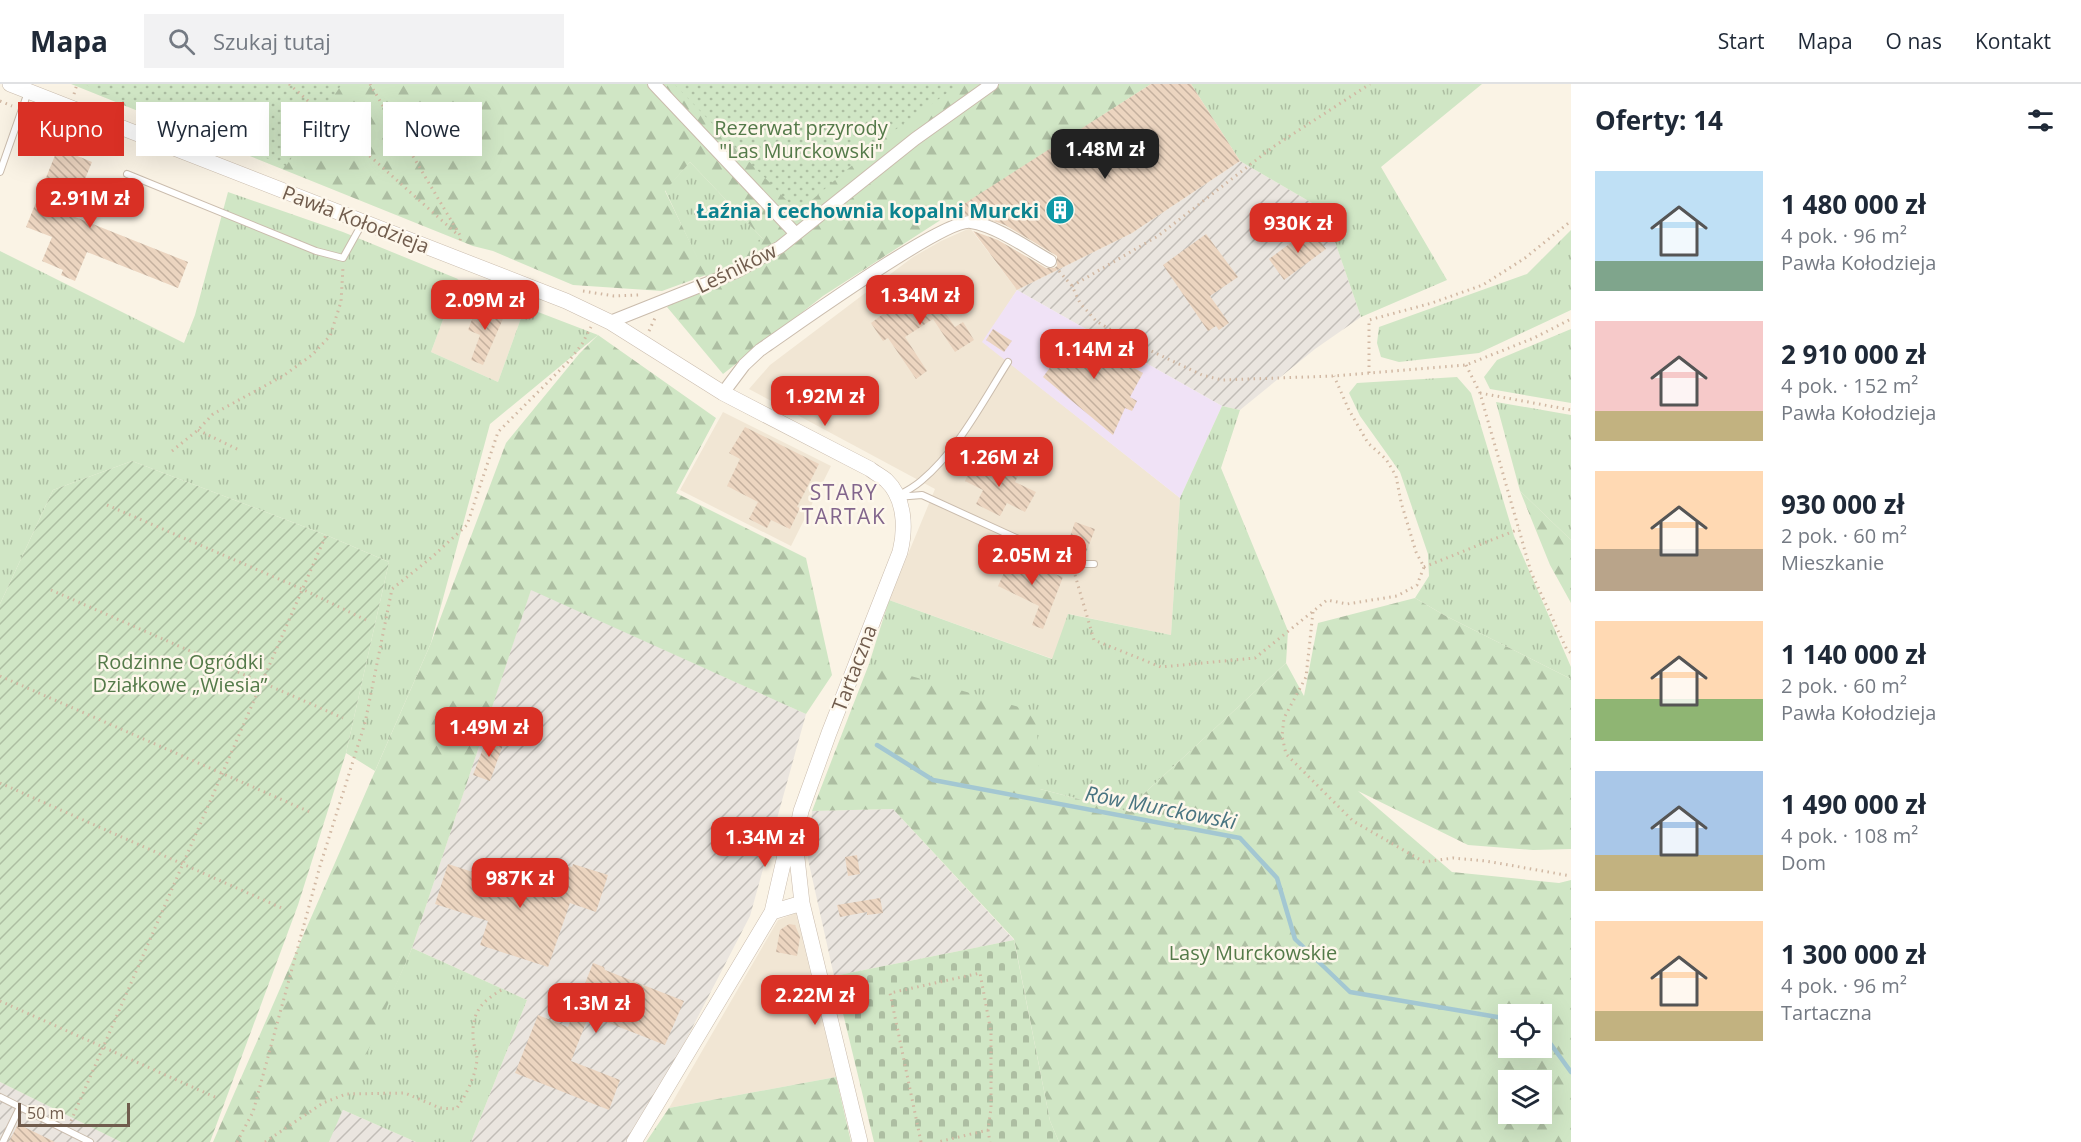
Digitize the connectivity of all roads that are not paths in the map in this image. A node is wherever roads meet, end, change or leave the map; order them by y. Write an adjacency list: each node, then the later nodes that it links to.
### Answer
1 (10, 84): 4 (street, Pawła Kołodzieja)
2 (654, 84): 8 (street)
3 (992, 84): 8 (street, Leśników)
4 (29, 91): 5 (lane); 7 (street, Pawła Kołodzieja)
5 (0, 172)
6 (127, 174): 7 (lane)
7 (363, 222): 10 (street, Pawła Kołodzieja)
8 (796, 234): 10 (street, Leśników)
9 (1050, 261): 12 (street)
10 (604, 319): 12 (street, Pawła Kołodzieja)
11 (1008, 362): 13 (lane)
12 (723, 393): 13 (street, Pawła Kołodzieja)
13 (897, 497): 14 (lane); 15 (street, Tartaczna)
14 (1094, 564)
15 (795, 840): 16 (street, Tartaczna); 17 (street, Tartaczna)
16 (802, 903): 17 (street); 24 (street, Tartaczna)
17 (772, 912): 23 (street, Tartaczna)
18 (0, 1097): 19 (lane)
19 (20, 1107): 20 (lane); 21 (lane)
20 (75, 1139): 22 (lane)
21 (3, 1142)
22 (90, 1142)
23 (634, 1142)
24 (860, 1142)

